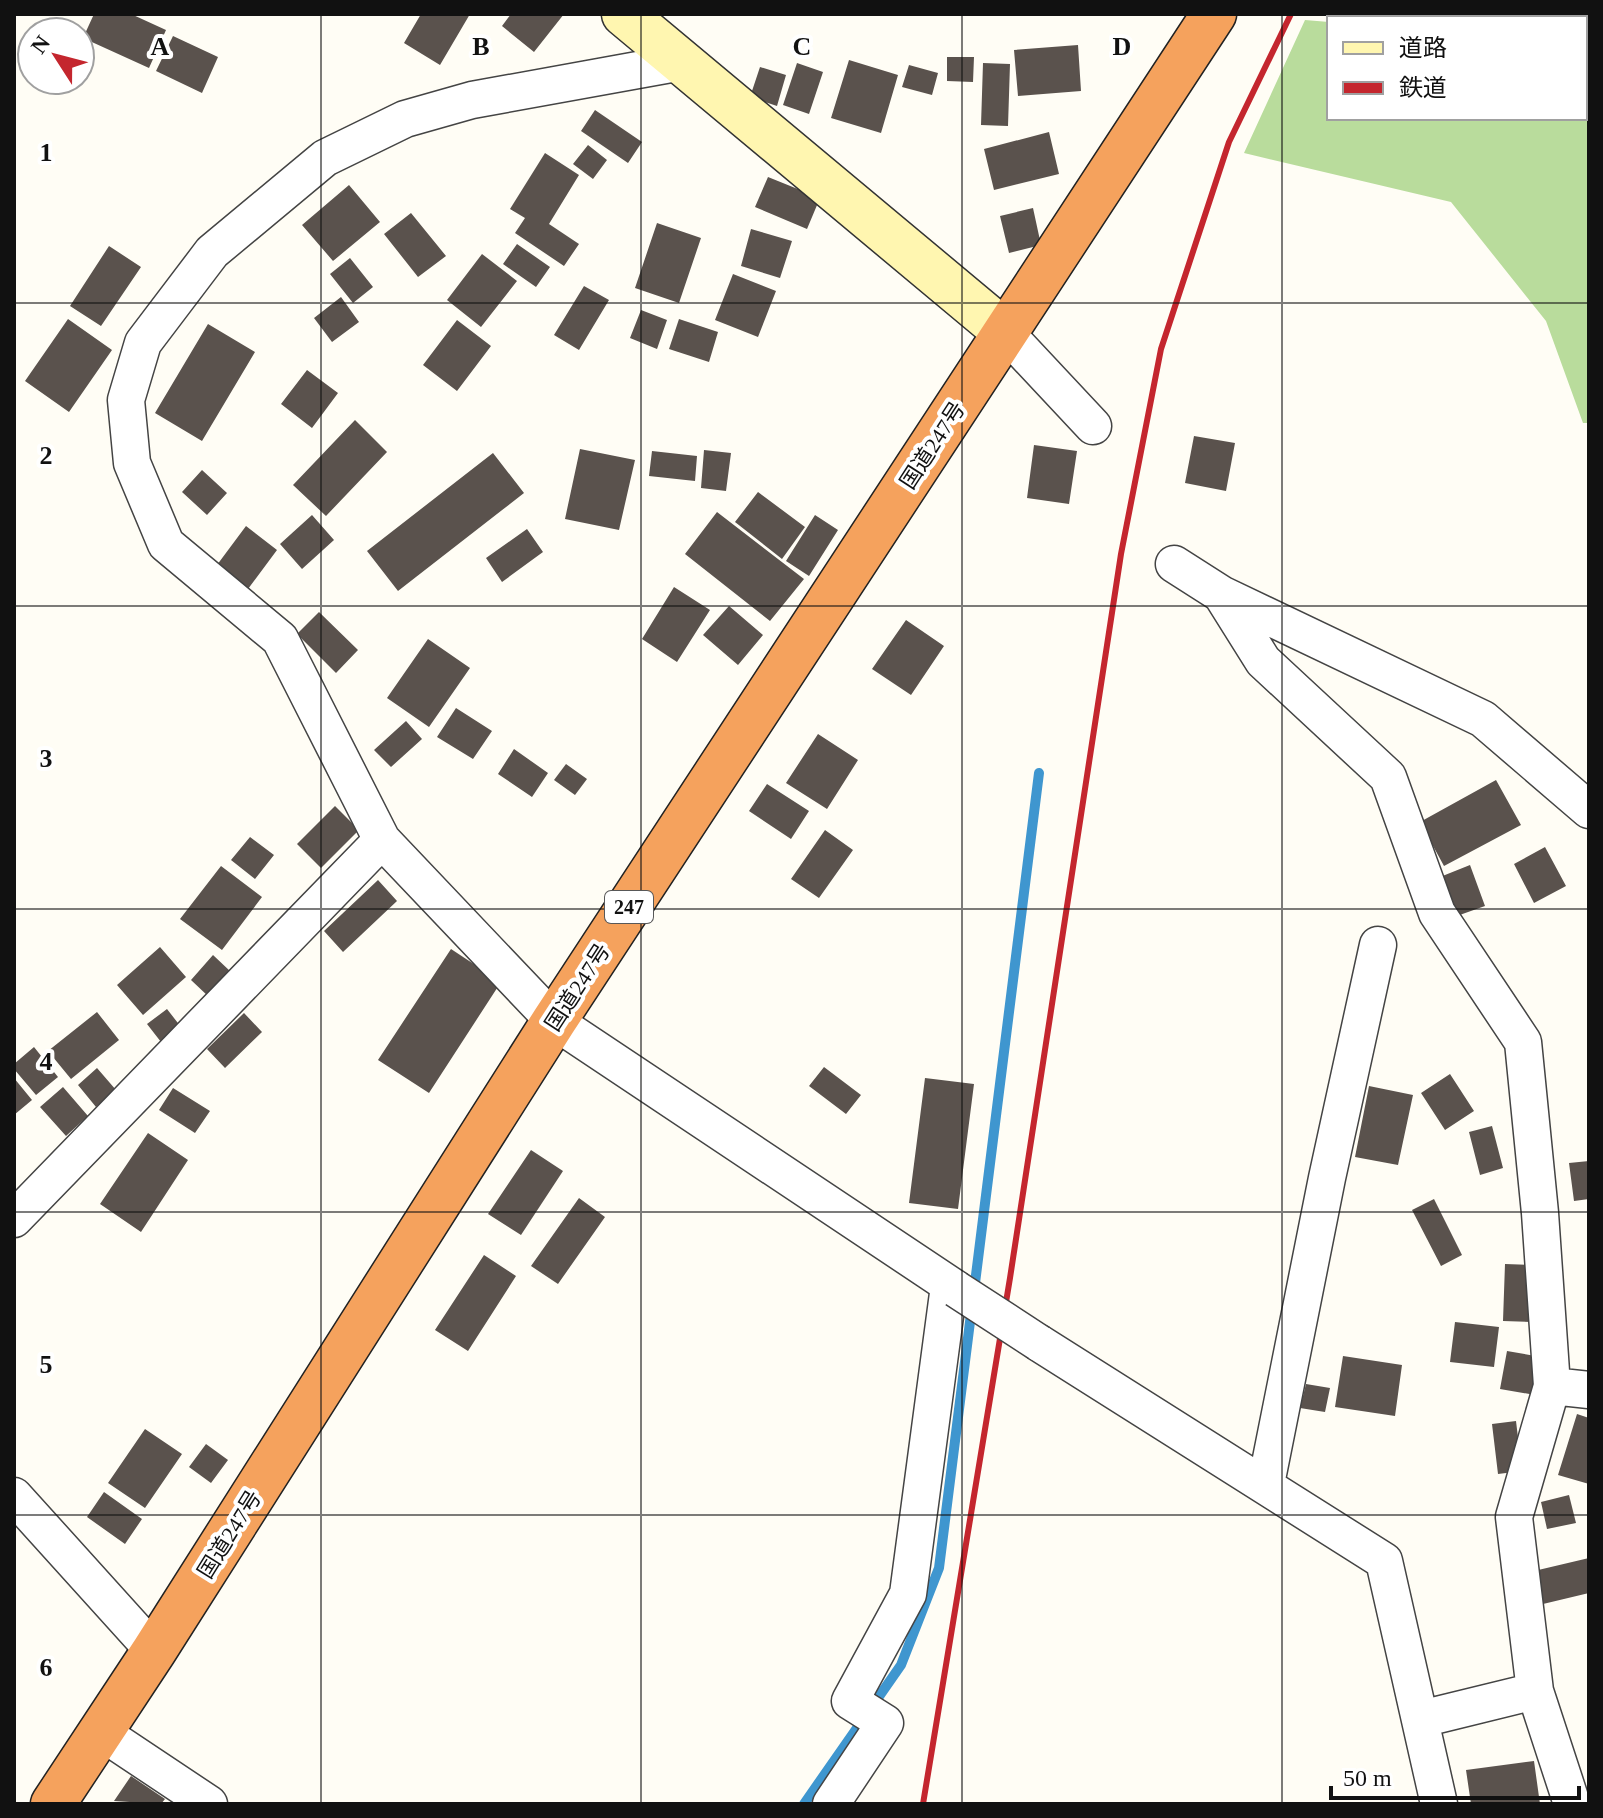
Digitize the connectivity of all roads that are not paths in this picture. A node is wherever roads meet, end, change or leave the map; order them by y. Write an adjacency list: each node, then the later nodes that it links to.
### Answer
1 (624, 14): 3 (street)
2 (1214, 14): 4 (highway, 国道247号 / 247)
3 (682, 62): 4 (street); 9 (street)
4 (1005, 332): 5 (street); 11 (highway, 国道247号 / 247)
5 (1093, 426)
6 (1174, 564): 7 (street)
7 (1221, 594): 8 (street); 14 (street)
8 (1589, 810)
9 (382, 840): 11 (street); 12 (street)
10 (1378, 945): 16 (street)
11 (554, 1021): 13 (street); 18 (highway, 国道247号 / 247)
12 (14, 1219)
13 (952, 1288): 16 (street, bridge); 24 (street)
14 (1552, 1386): 15 (street); 19 (street)
15 (1589, 1390)
16 (1266, 1484): 20 (street)
17 (14, 1496): 18 (street)
18 (154, 1651): 21 (highway, 国道247号 / 247)
19 (1535, 1691): 20 (street); 26 (street)
20 (1421, 1719): 25 (street)
21 (101, 1732): 22 (highway, 国道247号 / 247); 23 (street)
22 (53, 1804)
23 (209, 1804)
24 (831, 1804)
25 (1439, 1804)
26 (1572, 1804)

